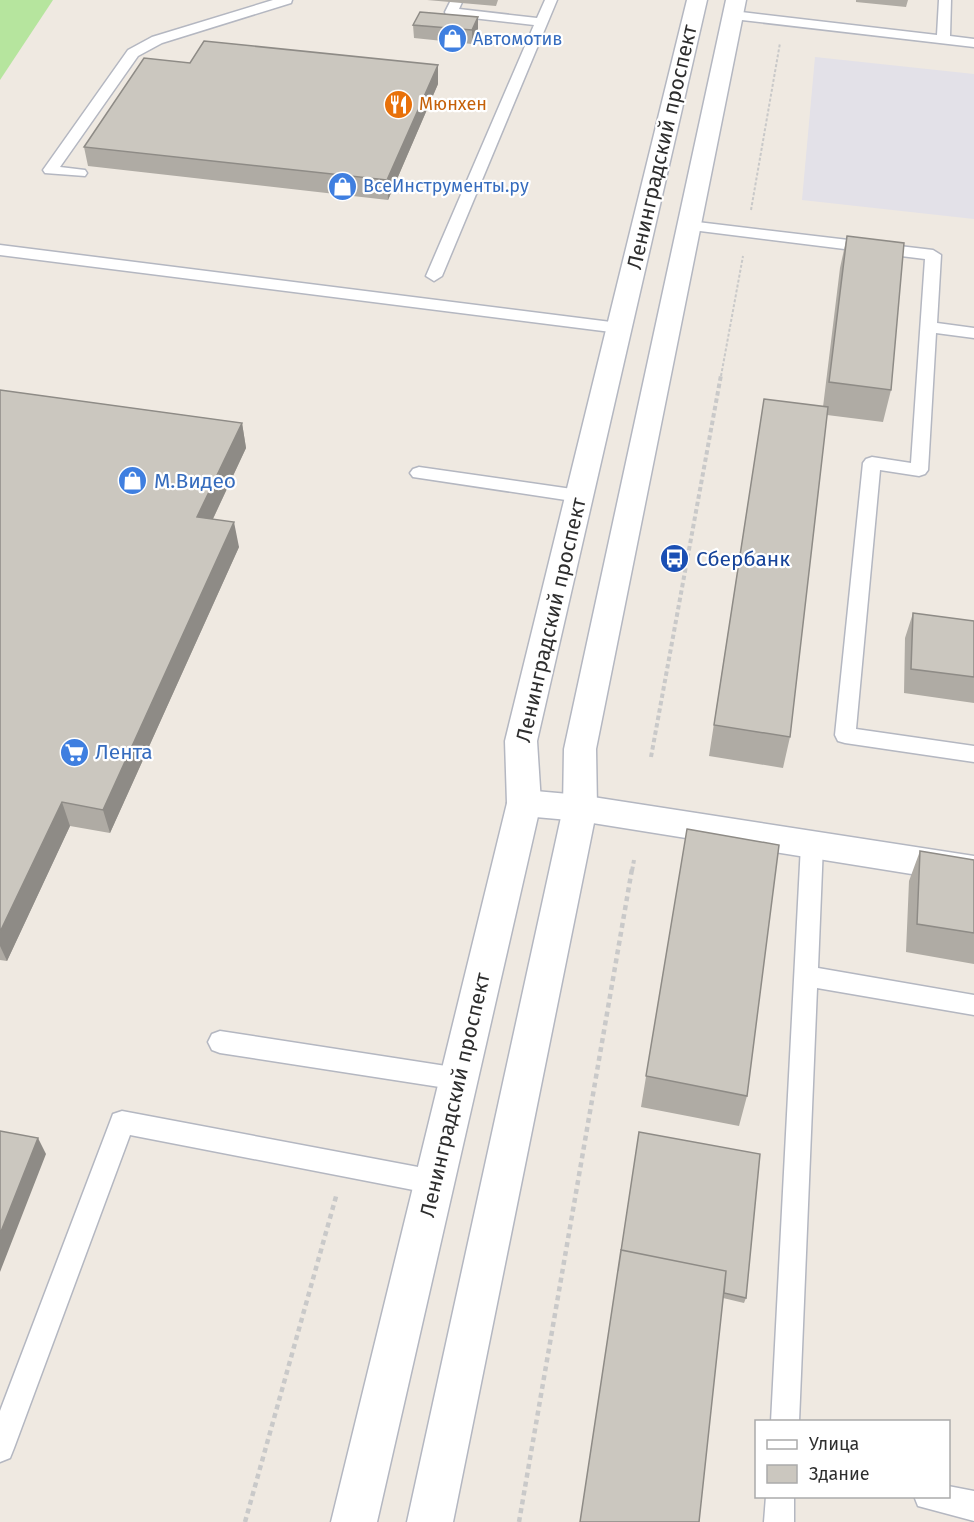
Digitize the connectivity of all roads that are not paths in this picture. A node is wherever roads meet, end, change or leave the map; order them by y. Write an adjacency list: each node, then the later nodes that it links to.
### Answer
1 (286, 0): 11 (lane)
2 (457, 0): 8 (lane)
3 (551, 0): 8 (lane)
4 (692, 0): 5 (lane)
5 (697, 0): 16 (main road, Ленинградский проспект)
6 (945, 0): 9 (lane)
7 (735, 8): 9 (lane); 12 (main road, Ленинградский проспект)
8 (541, 22): 14 (lane)
9 (943, 40): 10 (lane)
10 (974, 43)
11 (81, 173)
12 (689, 226): 15 (lane); 22 (main road, Ленинградский проспект)
13 (0, 250): 16 (lane)
14 (434, 276)
15 (928, 327): 17 (lane); 20 (lane)
16 (619, 328): 19 (main road, Ленинградский проспект)
17 (974, 333)
18 (419, 473): 19 (lane)
19 (579, 496): 21 (main road, Ленинградский проспект)
20 (974, 754)
21 (524, 802): 22 (main road); 28 (main road, Ленинградский проспект)
22 (580, 808): 23 (main road); 36 (main road, Ленинградский проспект)
23 (812, 845): 24 (main road); 25 (lane)
24 (974, 870)
25 (806, 976): 26 (lane); 30 (lane)
26 (974, 1005)
27 (220, 1042): 28 (lane)
28 (459, 1079): 29 (main road, Ленинградский проспект)
29 (435, 1182): 31 (lane); 35 (main road, Ленинградский проспект)
30 (785, 1420)
31 (0, 1448)
32 (780, 1498): 37 (lane)
33 (933, 1498): 34 (lane)
34 (974, 1506)
35 (354, 1522)
36 (430, 1522)
37 (779, 1522)

